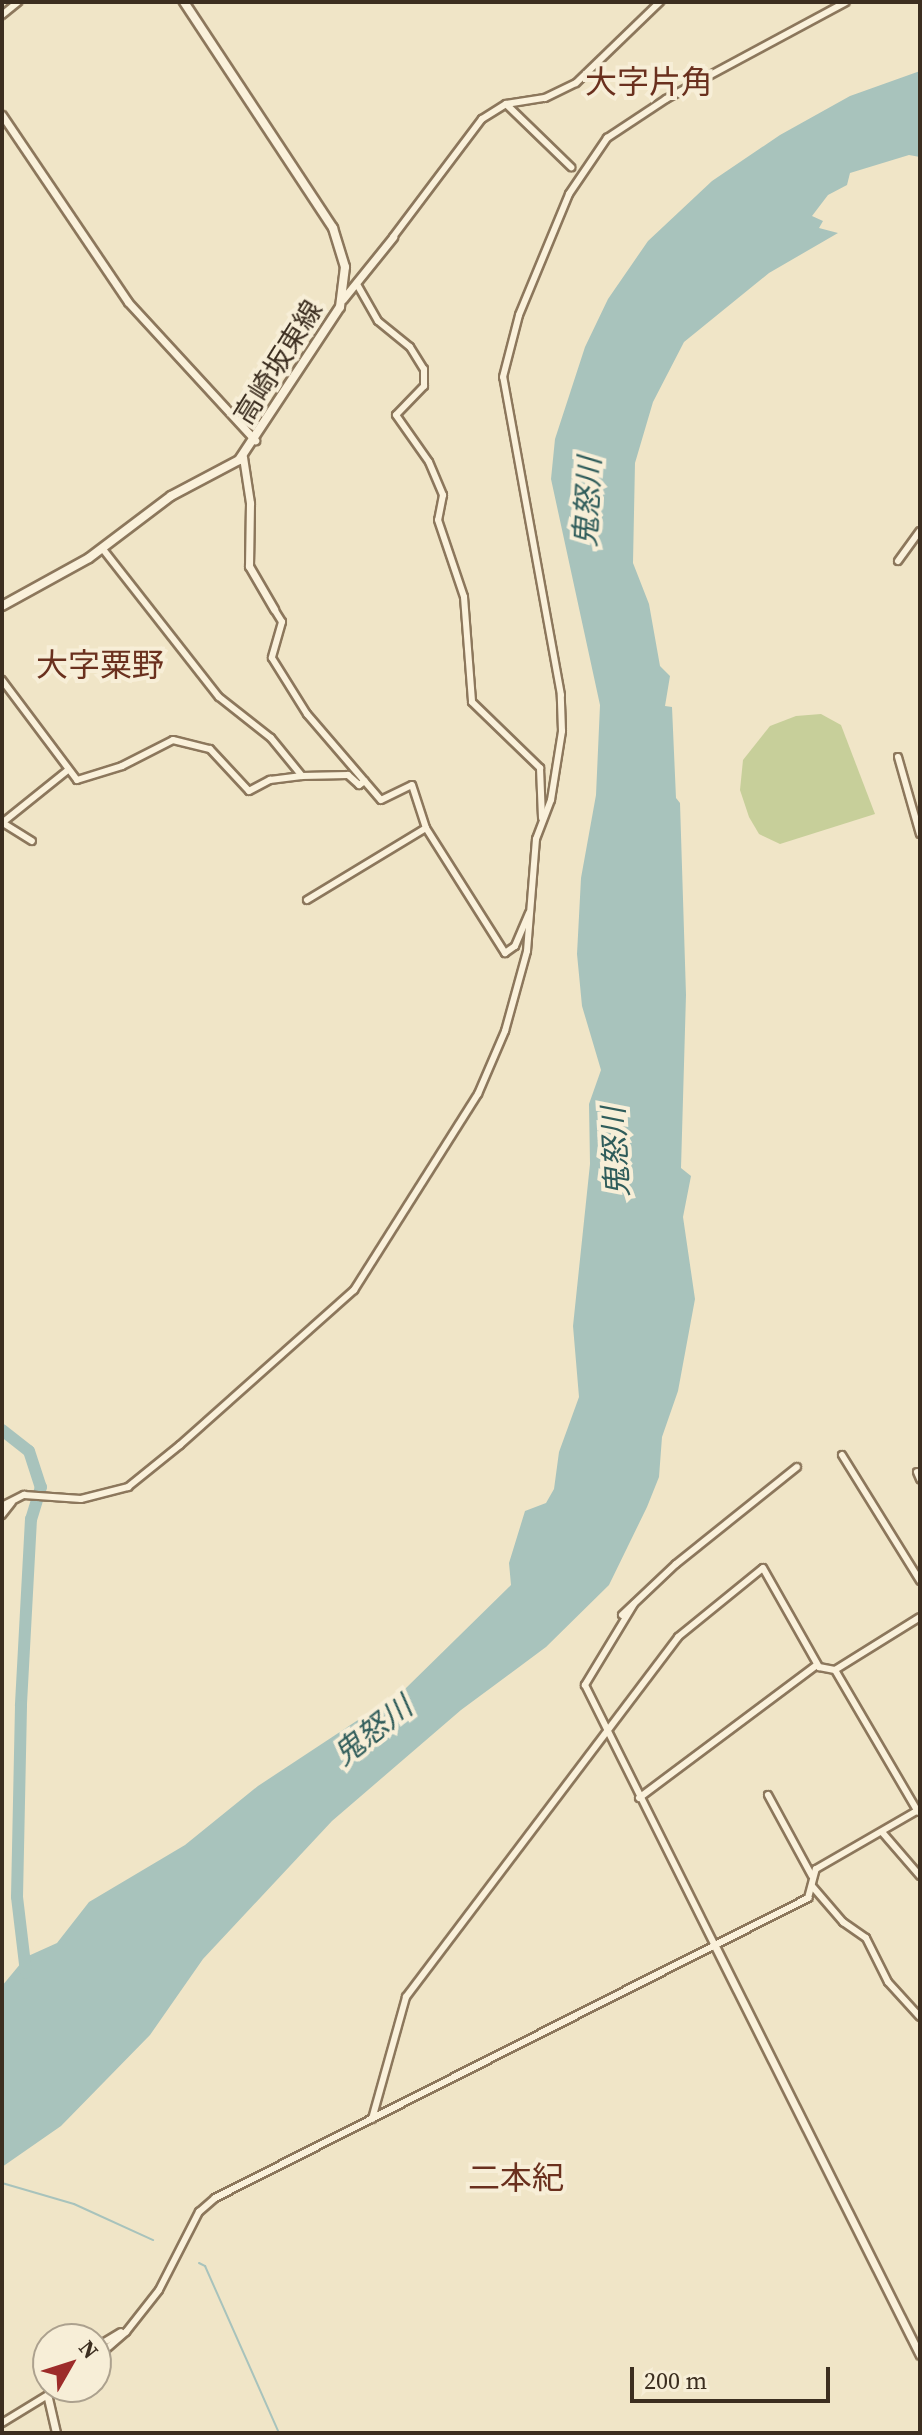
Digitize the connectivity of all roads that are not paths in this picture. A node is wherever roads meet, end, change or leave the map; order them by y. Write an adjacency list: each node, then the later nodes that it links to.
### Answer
1 (18, 2): 5 (street)
2 (184, 2): 11 (main road, 高崎坂東線)
3 (660, 2): 6 (street)
4 (846, 2): 24 (street)
5 (2, 15)
6 (506, 104): 8 (street); 9 (street)
7 (2, 115): 12 (street)
8 (571, 167)
9 (393, 237): 10 (street)
10 (358, 286): 11 (street); 24 (street)
11 (343, 299): 12 (main road, 高崎坂東線)
12 (255, 440): 13 (main road, 高崎坂東線)
13 (243, 457): 15 (main road, 高崎坂東線); 18 (street)
14 (920, 531): 16 (street)
15 (102, 548): 17 (main road, 高崎坂東線); 22 (street)
16 (898, 561)
17 (2, 606)
18 (274, 609): 23 (street)
19 (2, 680): 21 (street)
20 (898, 757): 27 (street)
21 (68, 770): 22 (street); 25 (street)
22 (302, 776): 23 (street)
23 (365, 781): 26 (street)
24 (542, 820): 30 (street)
25 (2, 823): 28 (street)
26 (426, 828): 29 (street); 30 (street)
27 (920, 834)
28 (32, 841)
29 (307, 900)
30 (532, 906): 33 (street)
31 (842, 1455): 36 (street)
32 (797, 1467): 37 (street)
33 (15, 1499): 34 (street); 35 (street)
34 (2, 1506)
35 (2, 1515)
36 (920, 1581)
37 (634, 1604): 38 (street); 42 (street)
38 (622, 1615)
39 (920, 1617): 41 (street)
40 (817, 1665): 41 (street); 42 (street); 44 (street)
41 (835, 1670): 45 (street)
42 (607, 1733): 44 (street); 52 (street)
43 (768, 1795): 47 (street)
44 (639, 1798): 50 (street)
45 (919, 1811): 46 (street)
46 (882, 1832): 47 (street); 48 (street)
47 (812, 1876): 49 (street)
48 (920, 1876)
49 (811, 1886): 50 (street); 51 (street)
50 (715, 1946): 52 (street); 56 (street)
51 (920, 2017)
52 (372, 2119): 53 (street)
53 (137, 2319): 54 (street); 55 (street)
54 (112, 2336)
55 (112, 2343)
56 (920, 2355)
57 (39, 2403): 59 (street)
58 (49, 2403): 60 (street)
59 (2, 2423)
60 (56, 2433)

